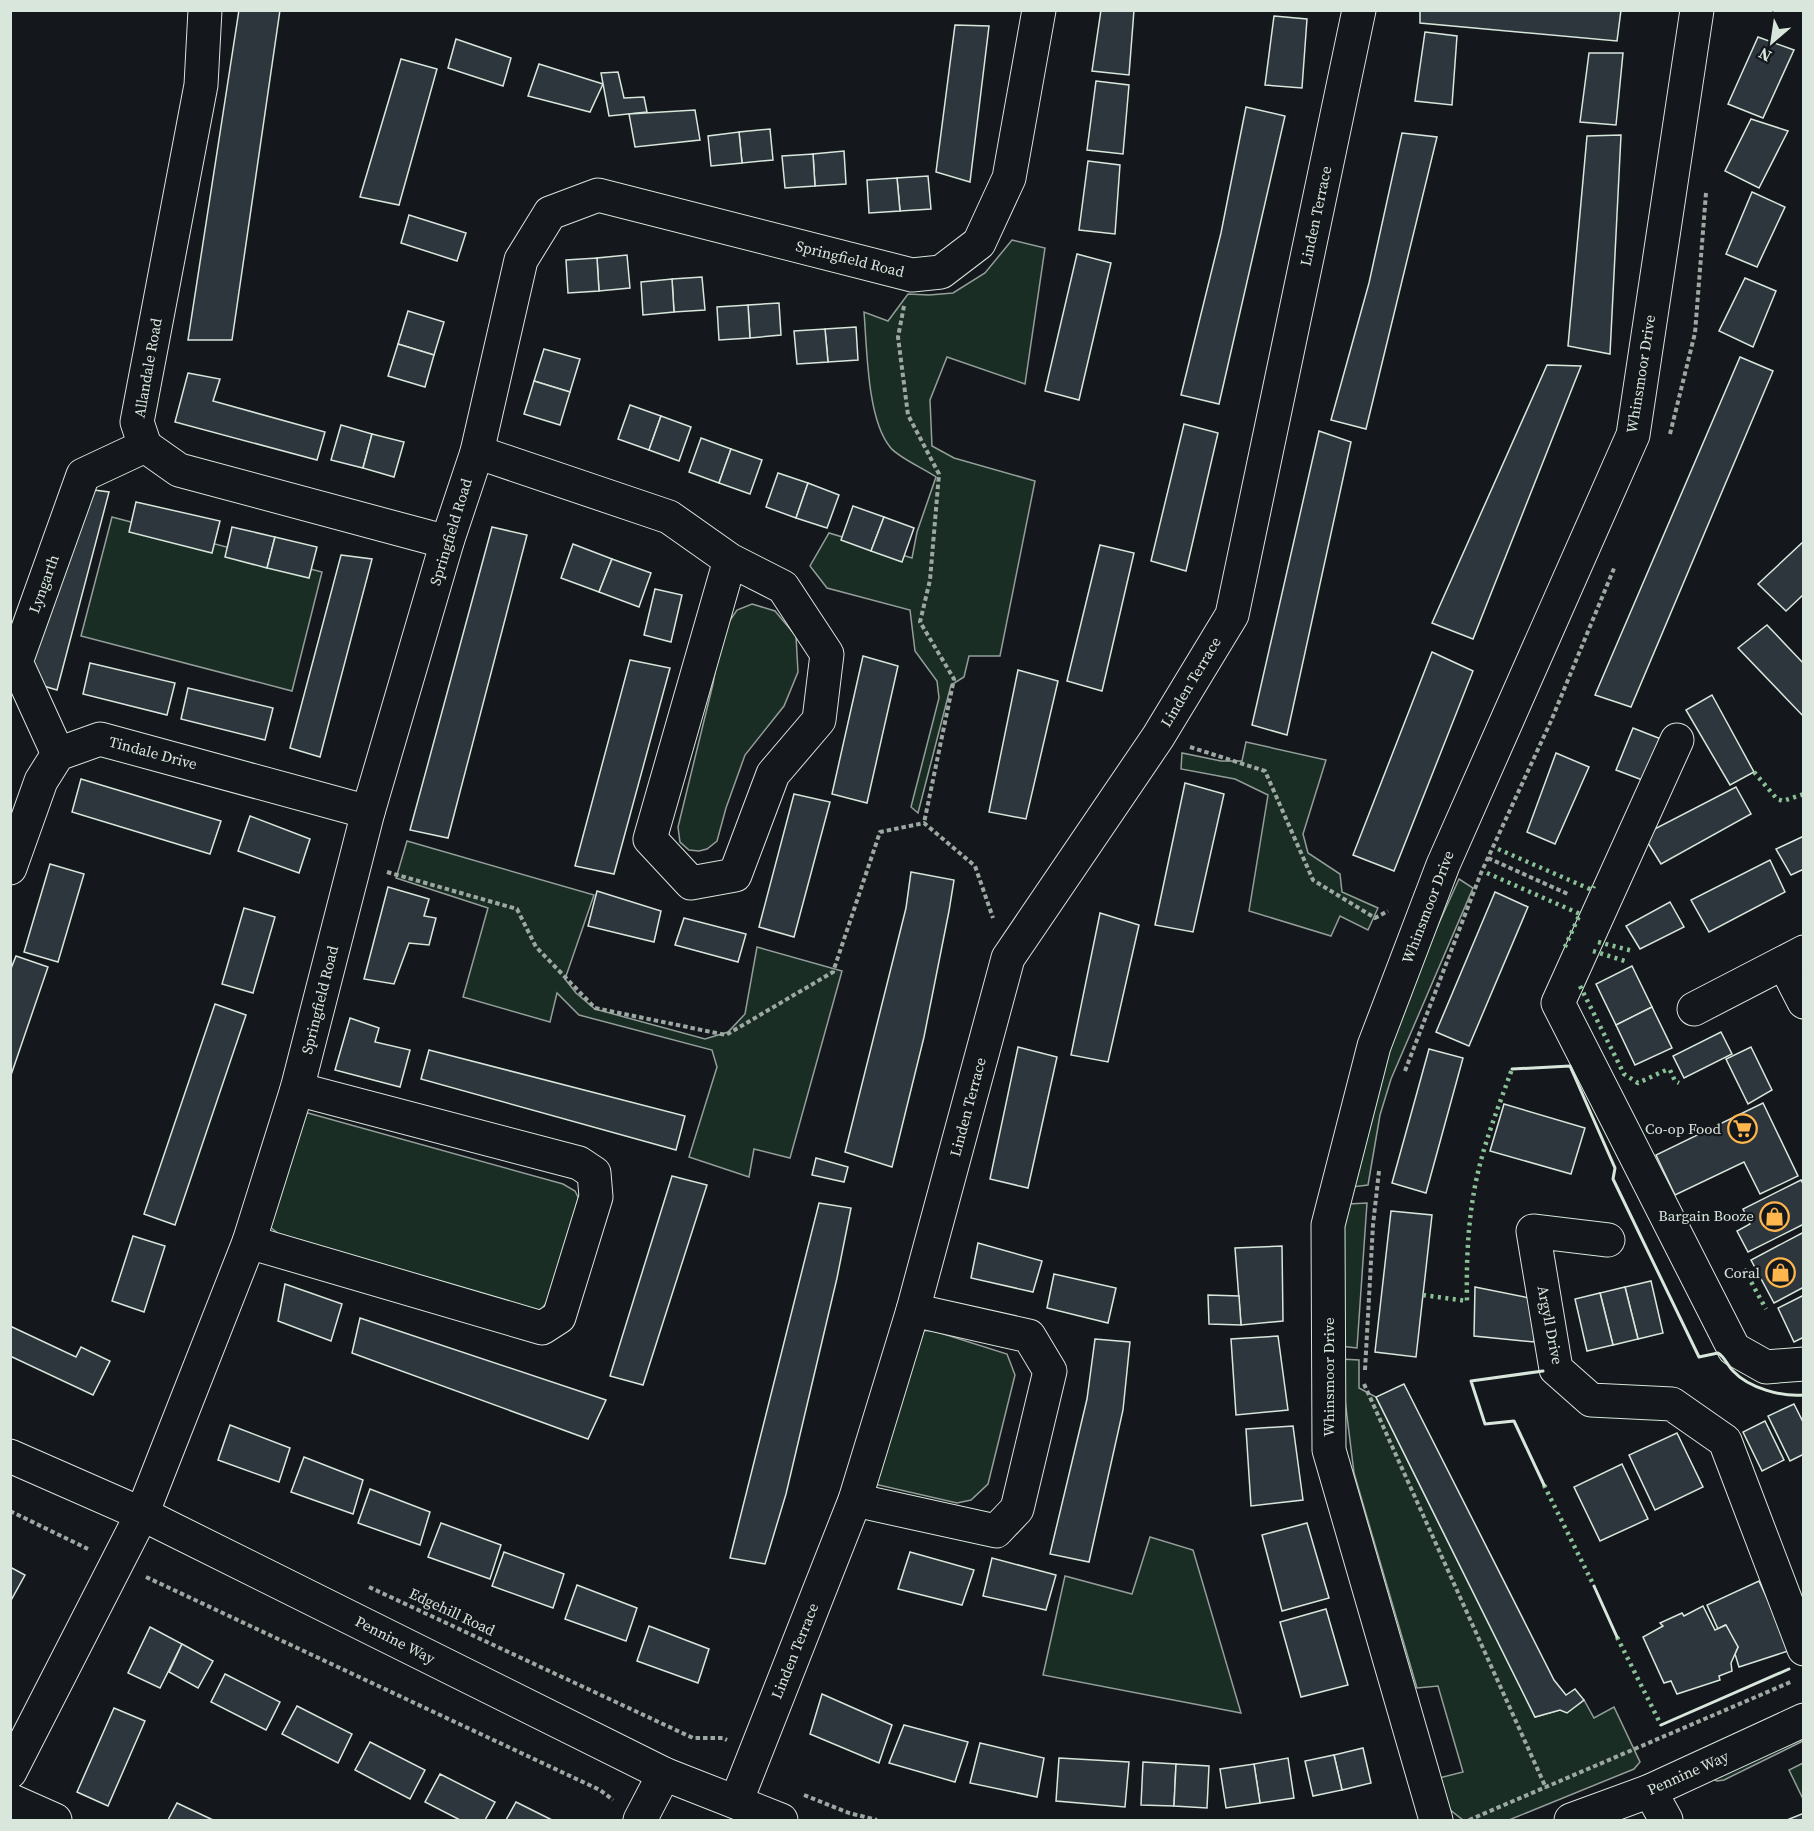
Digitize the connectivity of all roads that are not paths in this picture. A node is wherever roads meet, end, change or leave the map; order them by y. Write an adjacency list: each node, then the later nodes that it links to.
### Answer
1 (205, 10): 5 (street, Allandale Road)
2 (1040, 10): 6 (street, Springfield Road)
3 (1359, 10): 19 (street, Linden Terrace)
4 (1697, 10): 34 (street, Whinsmoor Drive)
5 (145, 446): 7 (street); 10 (street, Lyngarth)
6 (477, 452): 7 (street, Springfield Road); 8 (street)
7 (447, 542): 11 (street, Springfield Road)
8 (729, 560): 8 (street)
9 (1677, 740): 20 (street)
10 (58, 754): 11 (street, Tindale Drive); 12 (street)
11 (368, 812): 16 (street, Springfield Road)
12 (10, 868)
13 (1794, 958): 14 (street); 15 (street)
14 (1803, 1002)
15 (1694, 1009)
16 (297, 1089): 18 (street, Springfield Road); 18 (street)
17 (1608, 1240): 24 (street, Argyll Drive)
18 (249, 1242): 23 (street, Springfield Road)
19 (913, 1310): 22 (street, Linden Terrace); 22 (street)
20 (1803, 1364)
21 (10, 1456): 23 (street, Pennine Way)
22 (855, 1500): 30 (street, Linden Terrace)
23 (142, 1514): 26 (street, Springfield Road); 27 (street, Pennine Way)
24 (1803, 1649)
25 (1803, 1720): 28 (street, Pennine Way)
26 (10, 1772)
27 (664, 1774): 30 (street, Pennine Way); 31 (street)
28 (1650, 1791): 35 (street, Pennine Way); 36 (street)
29 (10, 1800): 32 (street)
30 (736, 1802): 33 (street, Pennine Way)
31 (640, 1820)
32 (55, 1821)
33 (782, 1821)
34 (1436, 1821)
35 (1571, 1821)
36 (1666, 1821)

